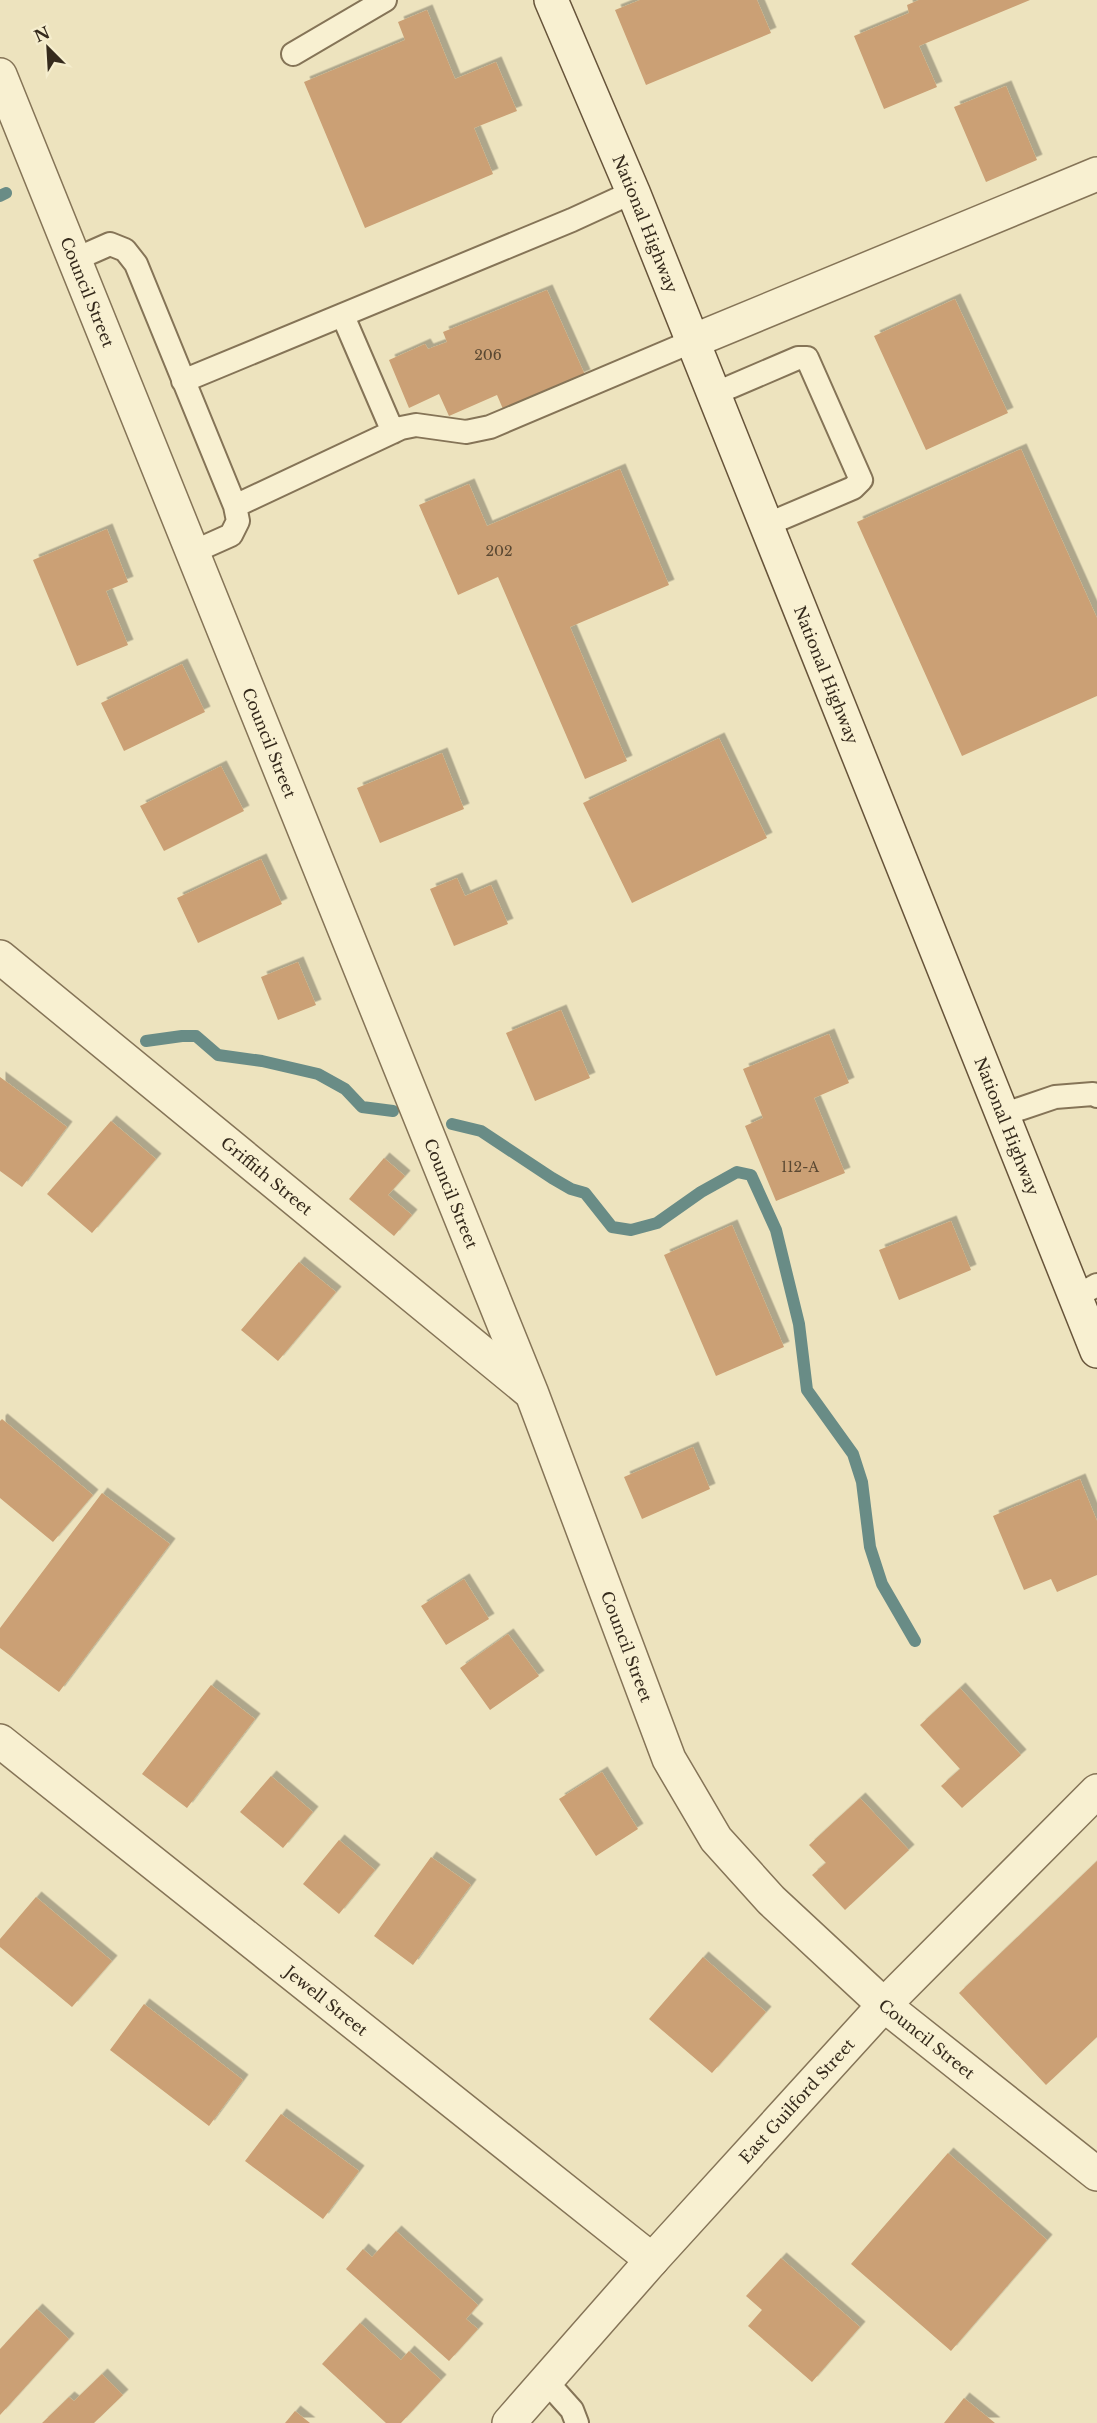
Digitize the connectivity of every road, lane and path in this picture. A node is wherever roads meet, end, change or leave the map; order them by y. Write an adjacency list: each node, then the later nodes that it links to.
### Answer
1 (386, 0): 3 (lane)
2 (551, 0): 6 (street, National Highway)
3 (293, 54)
4 (0, 75): 7 (street, Council Street)
5 (1097, 174): 9 (street)
6 (633, 192): 8 (lane); 9 (street, National Highway)
7 (76, 259): 10 (lane); 15 (street, Council Street)
8 (342, 316): 10 (lane); 12 (lane)
9 (693, 341): 11 (street, National Highway); 12 (lane)
10 (183, 381): 13 (lane)
11 (714, 394): 14 (street, National Highway); 14 (lane)
12 (393, 432): 13 (lane)
13 (235, 506): 15 (lane)
14 (766, 525): 18 (street, National Highway)
15 (193, 552): 21 (street, Council Street)
16 (0, 957): 21 (street, Griffith Street)
17 (1097, 1096): 18 (lane)
18 (1002, 1115): 19 (street, National Highway)
19 (1086, 1291): 20 (street, National Highway)
20 (1097, 1351)
21 (532, 1394): 24 (street, Council Street)
22 (0, 1741): 26 (street, Jewell Street)
23 (1097, 1791): 24 (street, East Guilford Street)
24 (884, 2005): 25 (street, Council Street); 26 (street, East Guilford Street)
25 (1097, 2174)
26 (652, 2260): 27 (street, East Guilford Street)
27 (546, 2381): 28 (street, East Guilford Street); 29 (lane)
28 (509, 2423)
29 (577, 2423)

